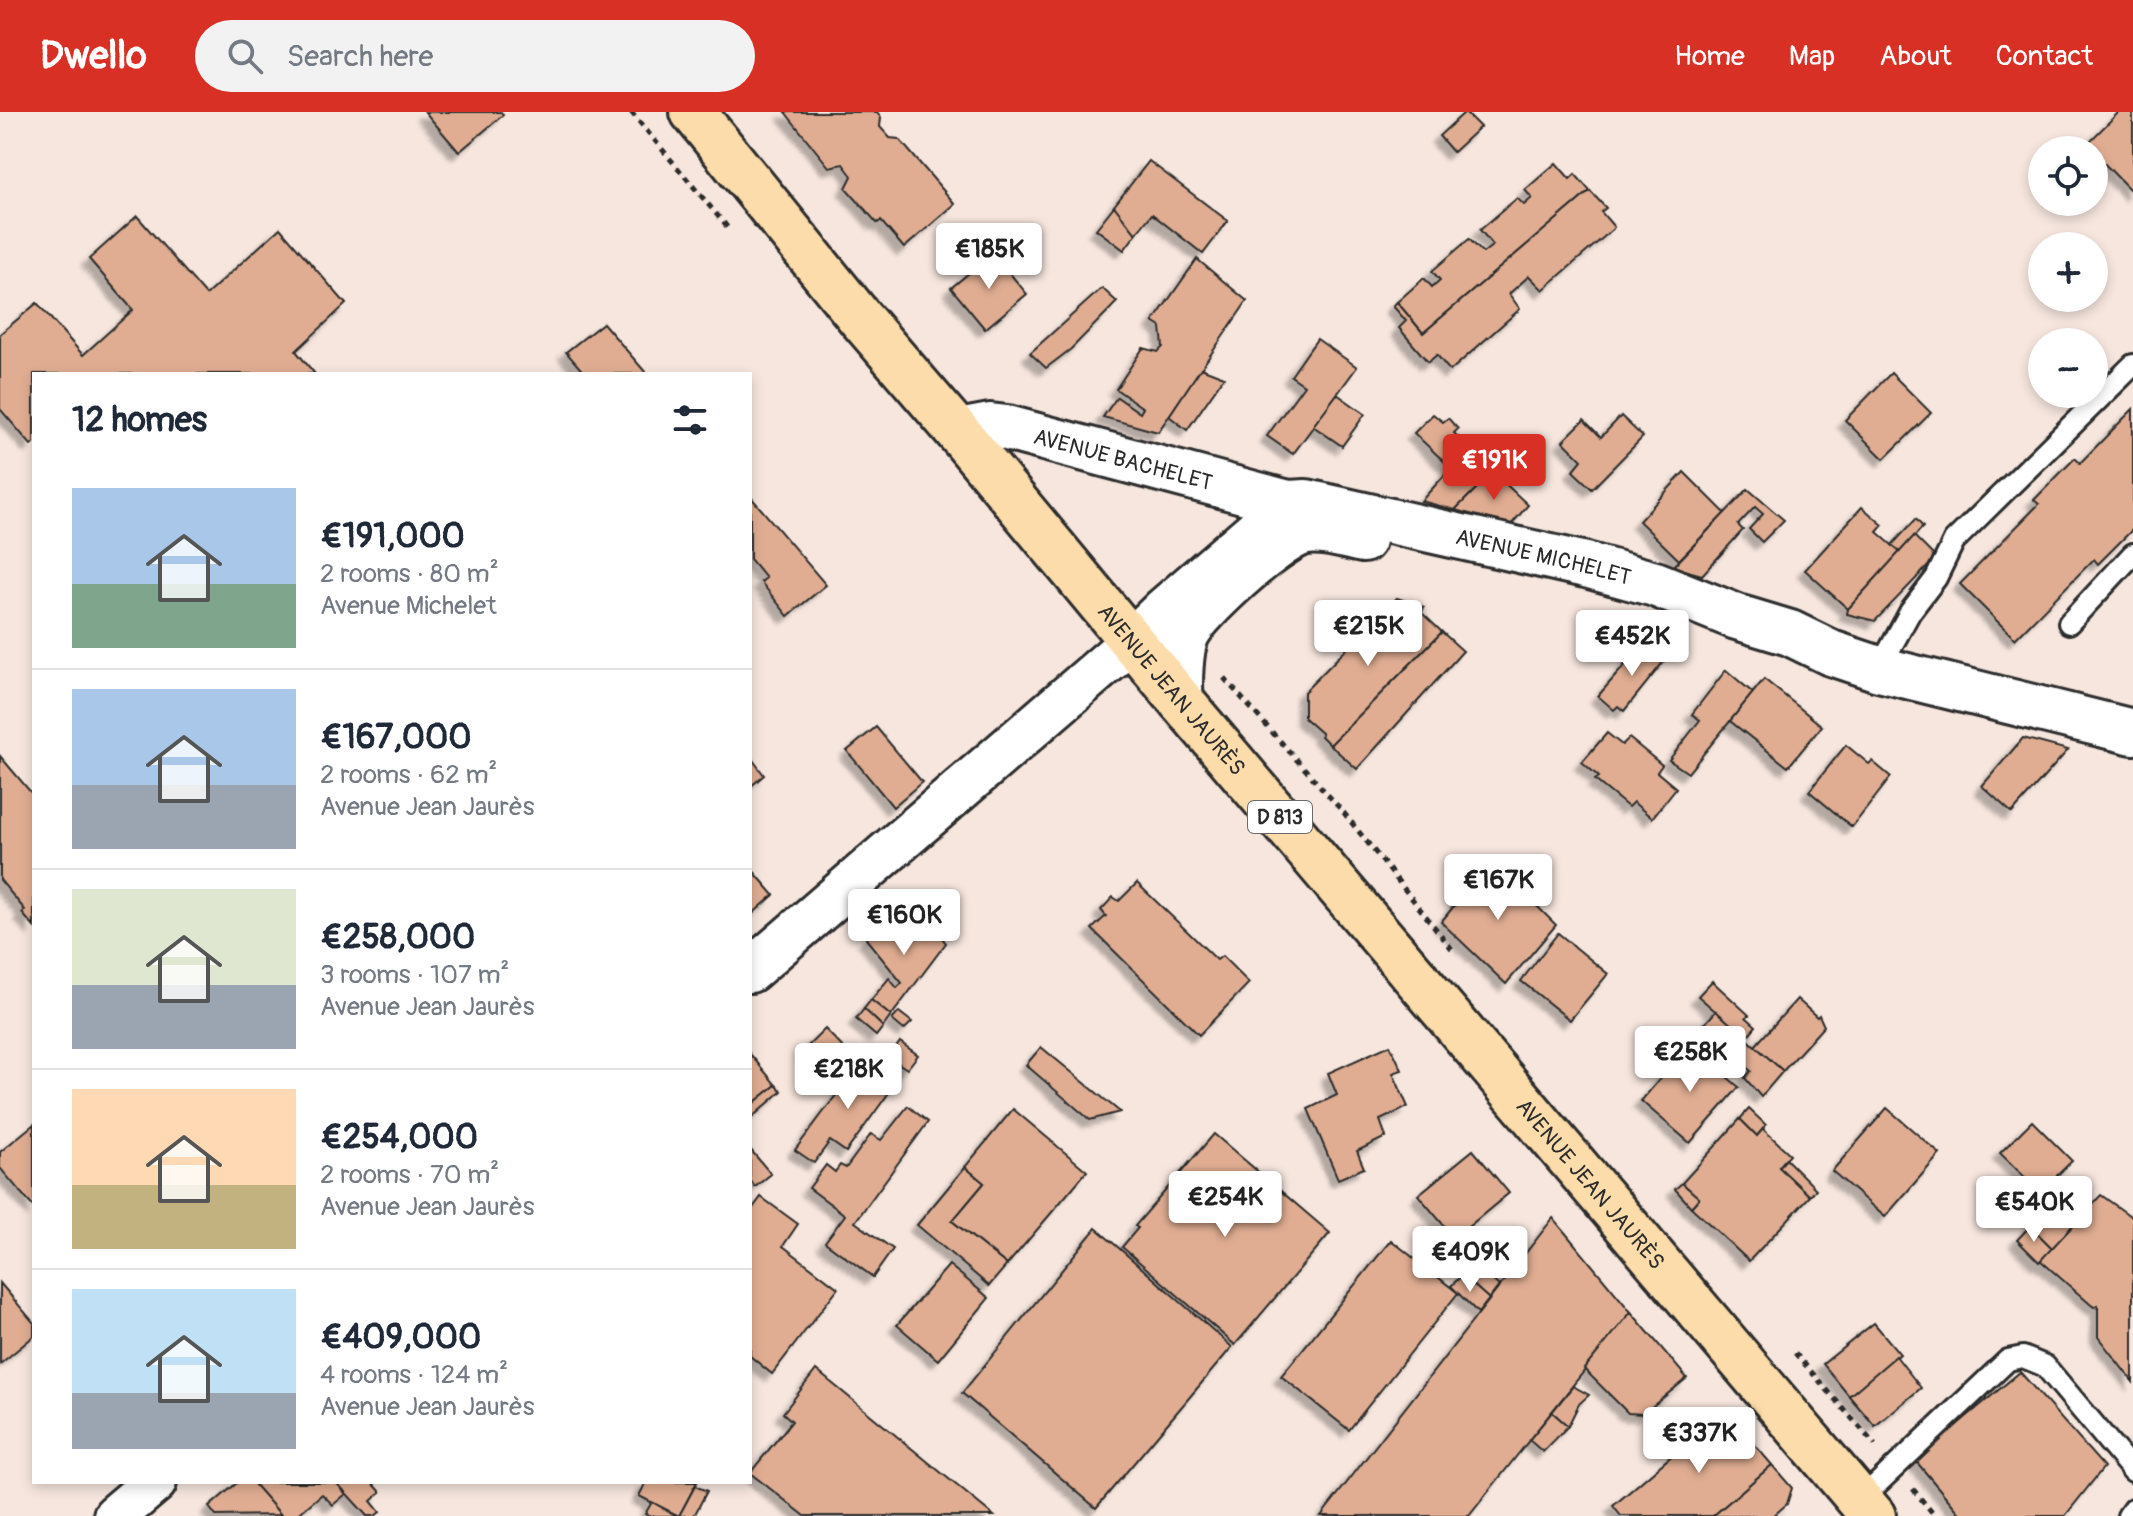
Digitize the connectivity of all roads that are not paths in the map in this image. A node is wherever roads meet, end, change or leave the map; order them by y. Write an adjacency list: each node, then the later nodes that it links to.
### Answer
1 (693, 112): 3 (main road, AVENUE JEAN JAURÈS / D 813)
2 (2133, 365): 9 (lane)
3 (958, 432): 4 (street, AVENUE BACHELET); 8 (main road, AVENUE JEAN JAURÈS / D 813)
4 (1288, 503): 6 (street, AVENUE MICHELET); 8 (street)
5 (2133, 554): 7 (lane)
6 (1737, 617): 9 (street, AVENUE MICHELET); 10 (street)
7 (2069, 623)
8 (1132, 641): 10 (main road, AVENUE JEAN JAURÈS / D 813); 12 (street)
9 (1879, 669): 11 (street, AVENUE MICHELET)
10 (1181, 701): 15 (main road, AVENUE JEAN JAURÈS / D 813)
11 (2133, 732)
12 (752, 969)
13 (2133, 1471): 15 (lane)
14 (153, 1484): 17 (street)
15 (1867, 1508)
16 (2133, 1509): 18 (lane)
17 (115, 1516)
18 (2128, 1516)

